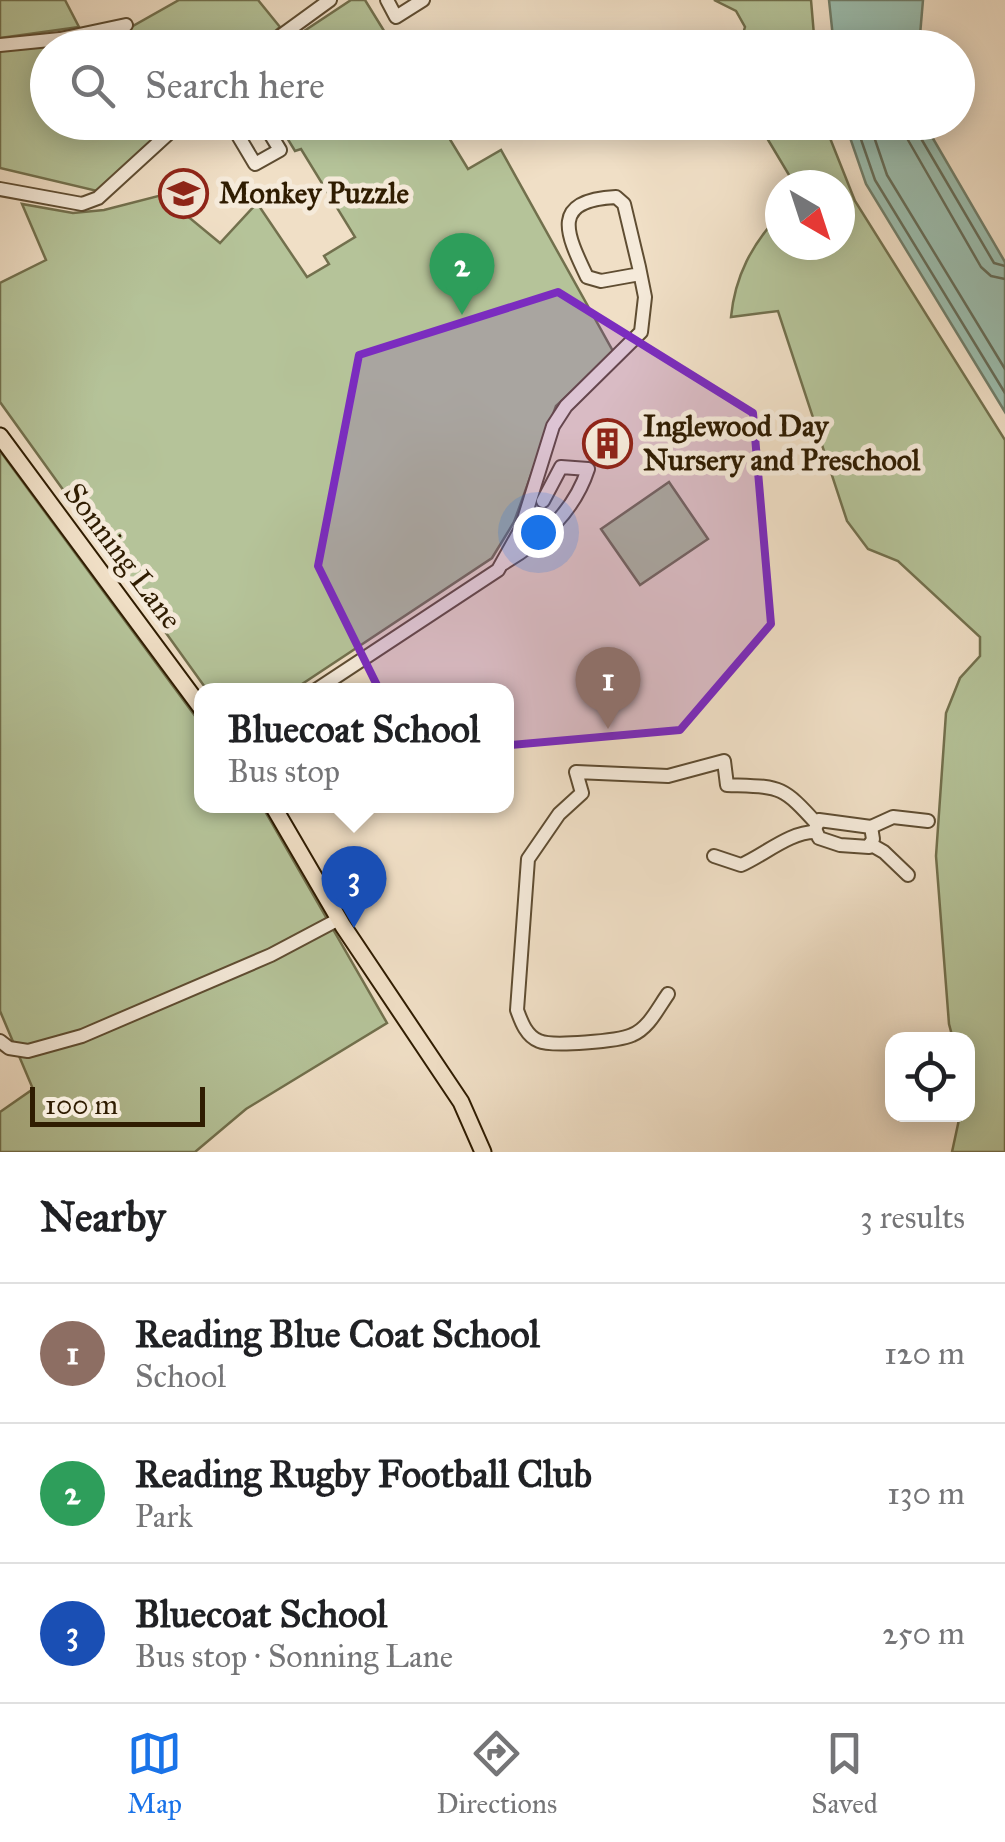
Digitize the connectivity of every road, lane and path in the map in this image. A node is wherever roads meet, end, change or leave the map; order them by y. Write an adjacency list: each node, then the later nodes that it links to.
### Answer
1 (330, 0): 6 (street)
2 (387, 0): 3 (street)
3 (423, 0)
4 (126, 25): 5 (street)
5 (104, 30)
6 (289, 30)
7 (30, 42): 8 (street)
8 (0, 45)
9 (162, 140): 12 (street)
10 (241, 140): 11 (street)
11 (274, 140)
12 (0, 189)
13 (640, 274): 13 (street); 16 (street)
14 (0, 436): 18 (main road, Sonning Lane)
15 (542, 501): 16 (street)
16 (502, 564): 17 (street)
17 (326, 683)
18 (194, 698)
19 (277, 813): 26 (main road)
20 (928, 821): 22 (street)
21 (816, 828): 22 (street); 23 (street); 24 (street); 27 (street)
22 (871, 828): 23 (street)
23 (870, 844): 25 (street)
24 (714, 856)
25 (908, 876)
26 (339, 920): 28 (street); 29 (main road)
27 (668, 994)
28 (0, 1041)
29 (483, 1152)

